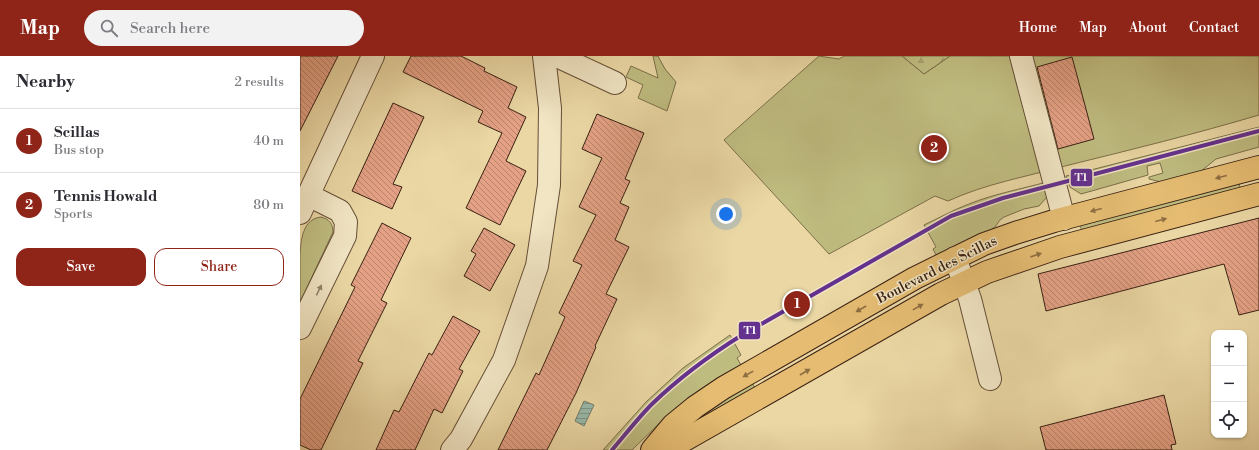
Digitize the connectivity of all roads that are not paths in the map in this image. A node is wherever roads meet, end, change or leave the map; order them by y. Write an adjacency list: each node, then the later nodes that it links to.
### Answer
1 (373, 56): 8 (street)
2 (544, 56): 14 (street)
3 (557, 56): 5 (street)
4 (1021, 56): 9 (street)
5 (615, 83)
6 (1259, 167): 9 (main road, Boulevard des Scillas, one-way to 9)
7 (1259, 194): 11 (main road, Boulevard des Scillas, one-way to 7)
8 (304, 204): 12 (street, one-way to 8)
9 (1064, 219): 10 (main road, Boulevard des Scillas)
10 (955, 258): 11 (street); 15 (main road, Boulevard des Scillas, one-way to 15)
11 (964, 283): 13 (street); 16 (main road, Boulevard des Scillas, one-way to 11)
12 (301, 326)
13 (990, 378)
14 (452, 450)
15 (652, 450)
16 (667, 450)

